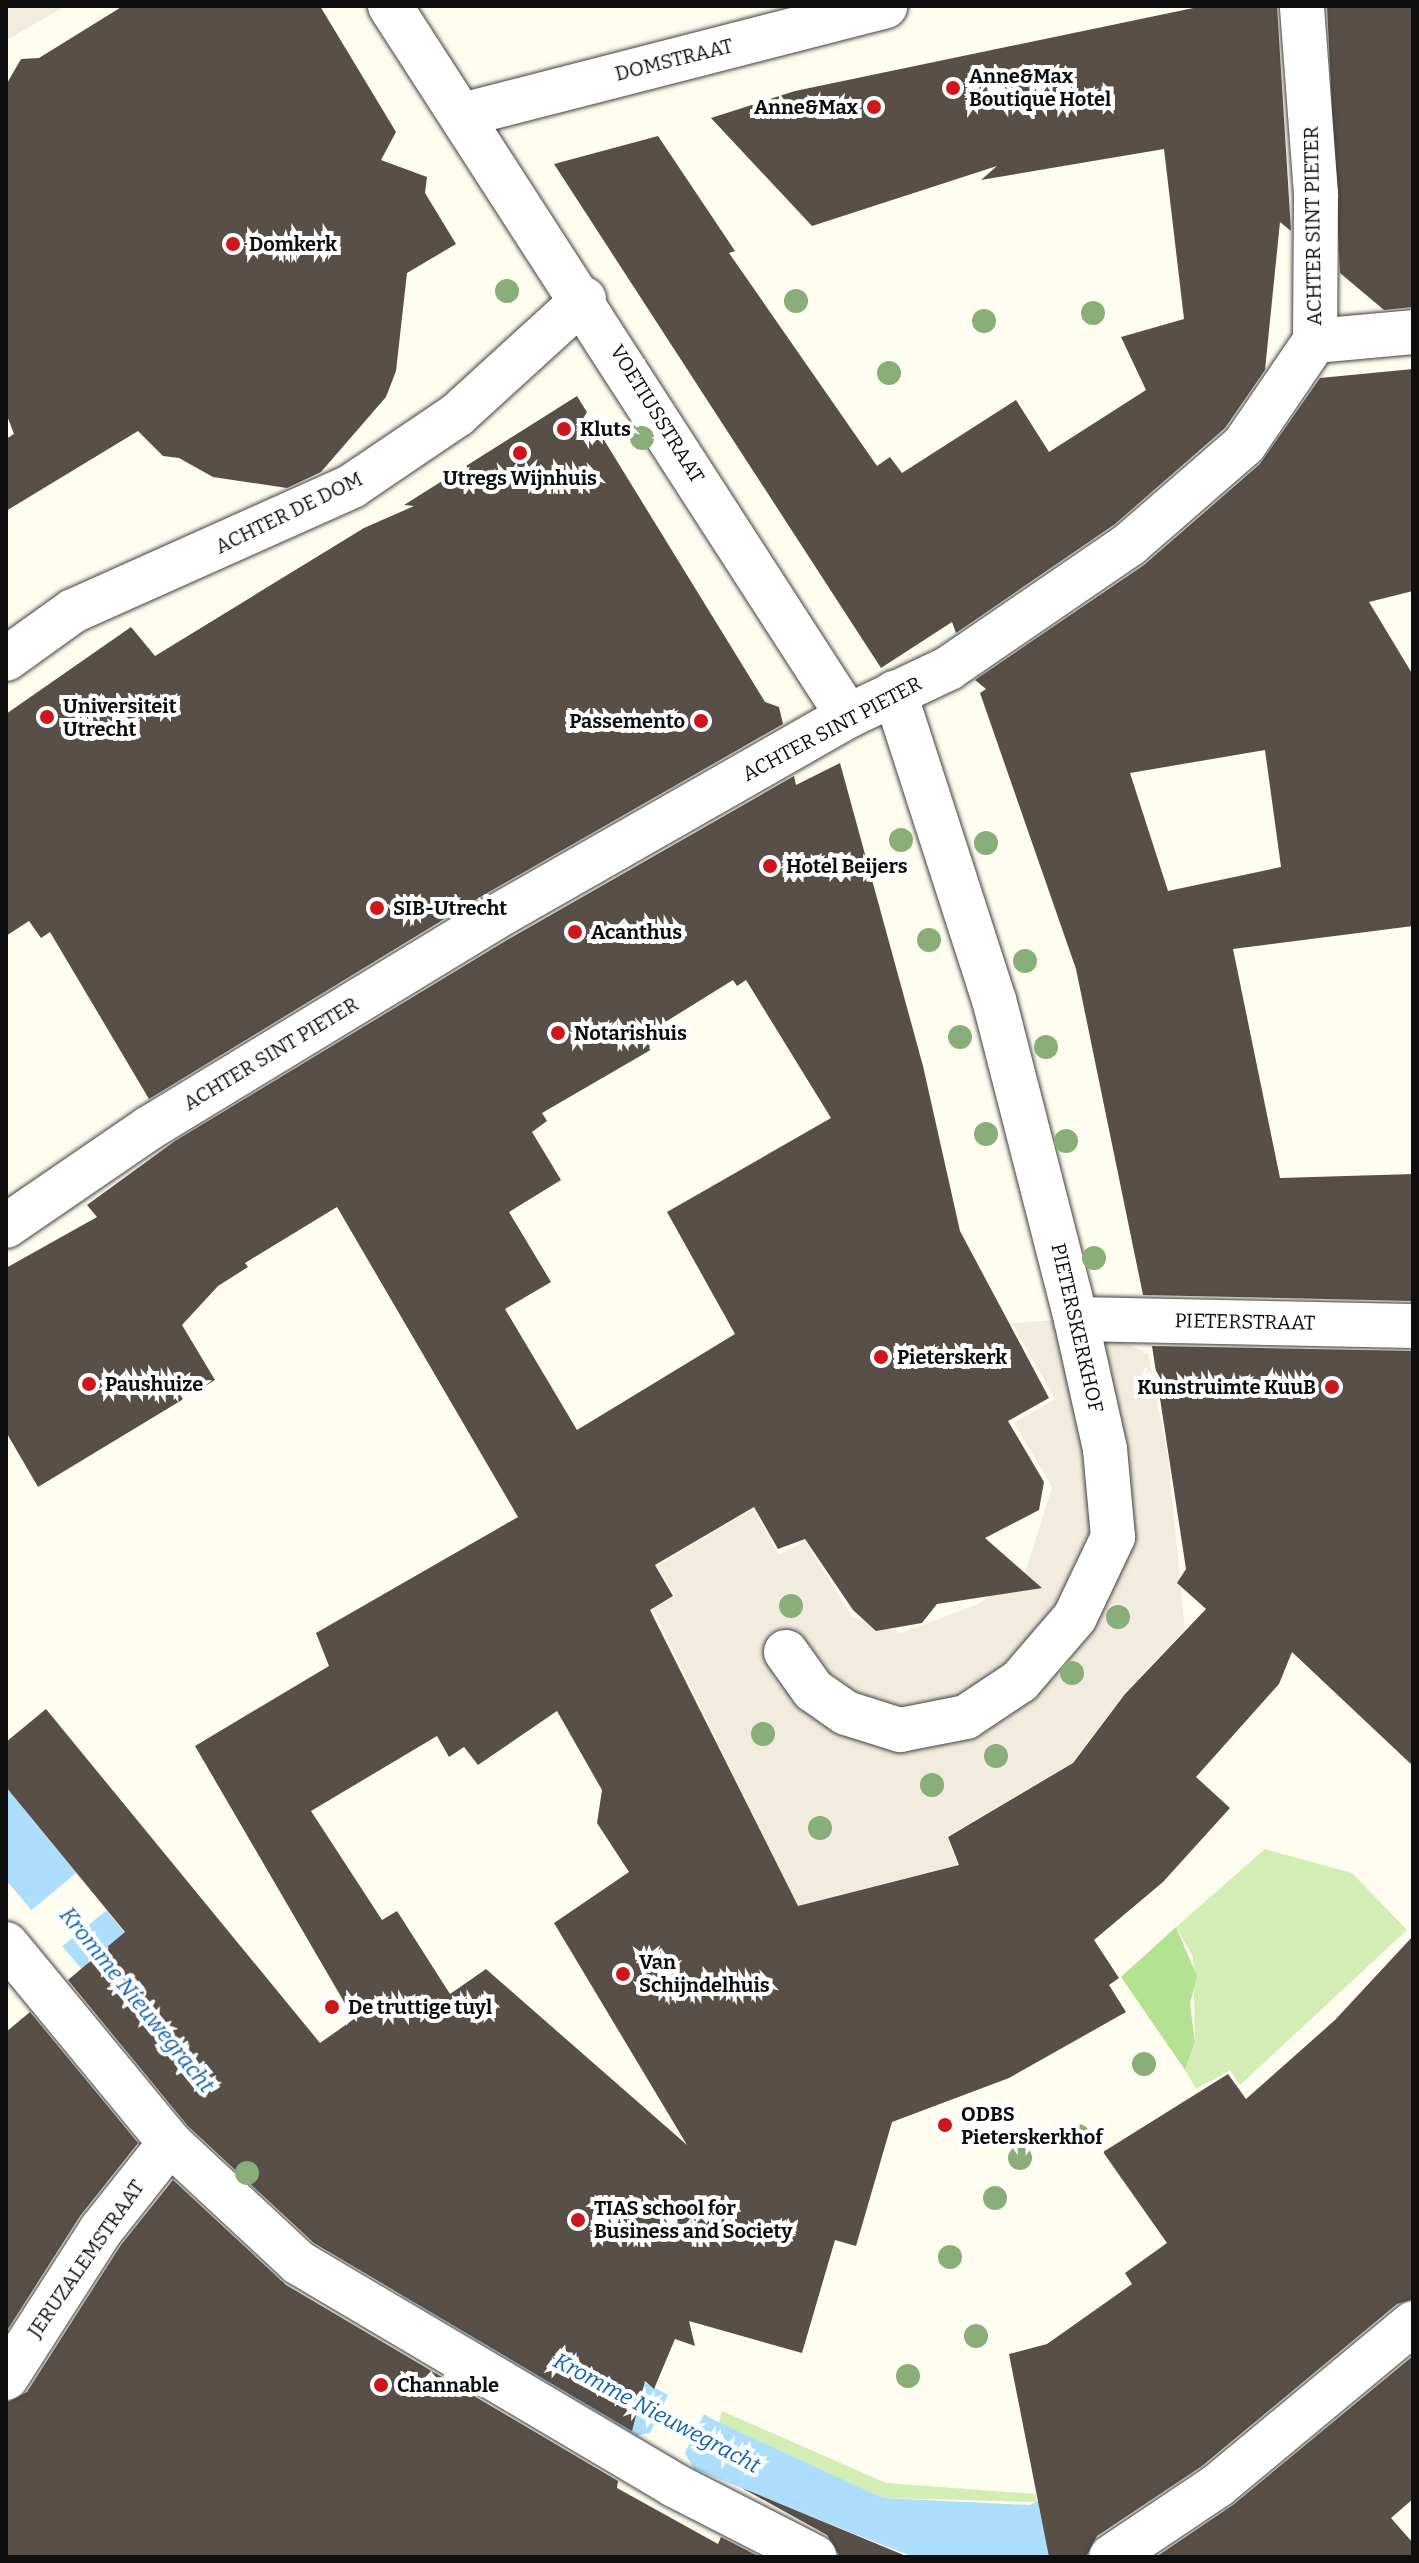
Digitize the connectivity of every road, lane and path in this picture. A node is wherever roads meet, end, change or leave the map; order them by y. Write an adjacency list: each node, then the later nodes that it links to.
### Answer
1 (390, 6): 4 (street, VOETIUSSTRAAT)
2 (885, 6): 4 (street, DOMSTRAAT)
3 (1302, 6): 7 (street, ACHTER SINT PIETER)
4 (462, 115): 5 (street, VOETIUSSTRAAT)
5 (584, 299): 8 (street, ACHTER DE DOM); 10 (street, VOETIUSSTRAAT)
6 (1413, 332): 7 (street)
7 (1315, 341): 9 (street, ACHTER SINT PIETER)
8 (6, 659)
9 (895, 693): 10 (street, ACHTER SINT PIETER); 12 (street, PIETERSKERKHOF)
10 (848, 716): 11 (street, ACHTER SINT PIETER)
11 (6, 1226)
12 (1076, 1319): 13 (street, PIETERSTRAAT); 14 (street, PIETERSKERKHOF)
13 (1413, 1326)
14 (786, 1652)
15 (6, 1944): 16 (street)
16 (170, 2143): 18 (street, JERUZALEMSTRAAT); 19 (street)
17 (1413, 2323): 20 (street)
18 (6, 2378)
19 (815, 2557)
20 (1111, 2557)

